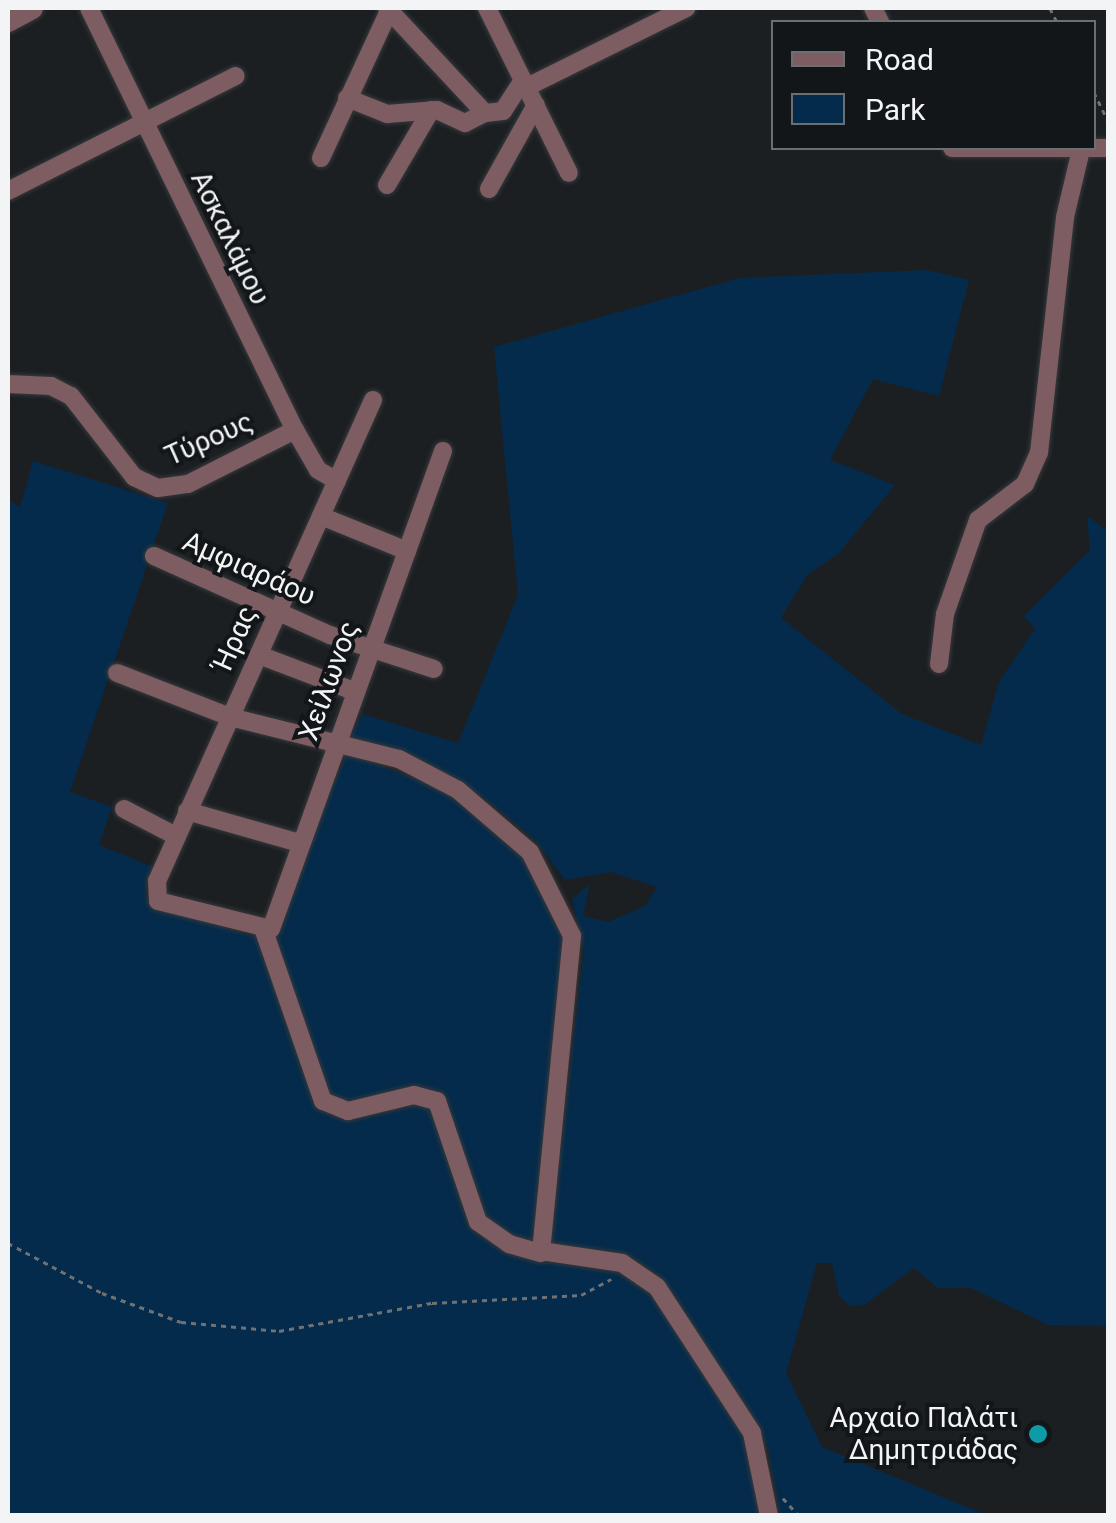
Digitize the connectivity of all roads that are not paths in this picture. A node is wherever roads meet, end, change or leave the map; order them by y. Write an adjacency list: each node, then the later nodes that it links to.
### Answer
1 (32, 8): 6 (street)
2 (89, 8): 13 (street, Ασκαλάμου)
3 (388, 8): 9 (street); 12 (street)
4 (487, 8): 8 (street)
5 (686, 8): 8 (street)
6 (8, 20)
7 (236, 76): 13 (street)
8 (525, 84): 10 (street); 12 (street)
9 (347, 98): 11 (street); 15 (street)
10 (536, 105): 16 (street); 18 (street)
11 (430, 110): 12 (street); 17 (street)
12 (486, 113)
13 (144, 122): 19 (street); 22 (street, Ασκαλάμου)
14 (1081, 150): 31 (street)
15 (321, 158)
16 (569, 172)
17 (387, 186)
18 (489, 189)
19 (8, 191)
20 (8, 384): 22 (street, Τύρους)
21 (373, 400): 24 (street, Ήρας)
22 (294, 430): 24 (street, Ασκαλάμου)
23 (443, 451): 26 (street, Χείλωνος)
24 (337, 481): 25 (street, Ήρας)
25 (321, 516): 26 (street); 28 (street, Ήρας)
26 (407, 551): 29 (street, Χείλωνος)
27 (154, 556): 28 (street, Αμφιαράου)
28 (278, 611): 29 (street, Αμφιαράου); 30 (street, Ήρας)
29 (370, 648): 32 (street, Αμφιαράου); 34 (street, Χείλωνος)
30 (259, 655): 34 (street); 35 (street, Ήρας)
31 (939, 664)
32 (434, 670)
33 (117, 673): 35 (street)
34 (354, 691): 36 (street, Χείλωνος)
35 (230, 718): 36 (street); 38 (street, Ήρας)
36 (335, 744): 40 (street, Χείλωνος); 42 (street)
37 (124, 809): 39 (street)
38 (188, 811): 39 (street, Ήρας); 40 (street)
39 (176, 836): 41 (street, Ήρας)
40 (299, 843): 41 (street, Χείλωνος)
41 (267, 931): 42 (street)
42 (541, 1253): 43 (street)
43 (769, 1516)

